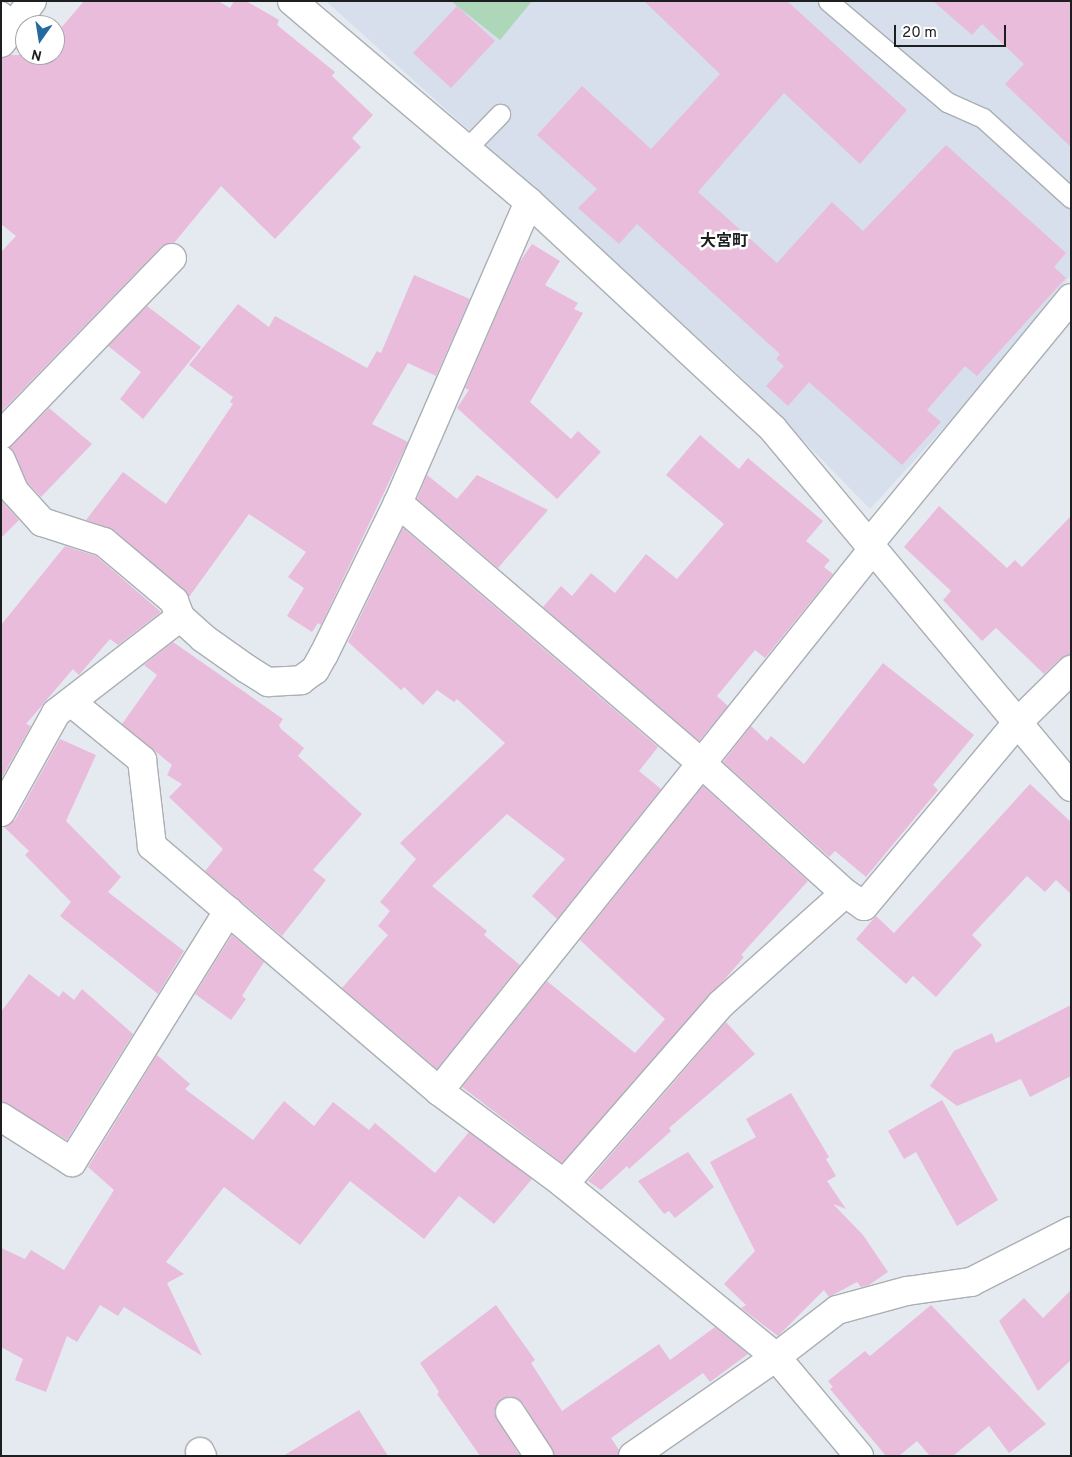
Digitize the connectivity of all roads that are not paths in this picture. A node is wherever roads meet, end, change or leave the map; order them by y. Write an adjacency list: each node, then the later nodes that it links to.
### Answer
1 (292, 1): 4 (street)
2 (828, 1): 5 (lane)
3 (500, 114): 4 (lane)
4 (466, 149): 6 (street)
5 (1071, 198)
6 (529, 202): 11 (street); 12 (street)
7 (172, 258): 9 (street)
8 (1071, 298): 12 (street)
9 (1, 435)
10 (1, 460): 13 (street)
11 (398, 503): 13 (street); 17 (street)
12 (871, 546): 16 (street); 17 (street)
13 (180, 617): 15 (street)
14 (1071, 670): 16 (street)
15 (70, 702): 19 (street); 21 (street)
16 (1018, 723): 18 (street); 20 (street)
17 (702, 764): 20 (street); 22 (street)
18 (1071, 787)
19 (1, 812)
20 (845, 893): 24 (street)
21 (228, 912): 22 (street); 23 (street)
22 (439, 1091): 24 (street)
23 (1, 1117)
24 (564, 1184): 26 (street)
25 (1071, 1231): 26 (street)
26 (776, 1357): 28 (street); 30 (street)
27 (510, 1412): 29 (street)
28 (849, 1452)
29 (539, 1456)
30 (634, 1456)

